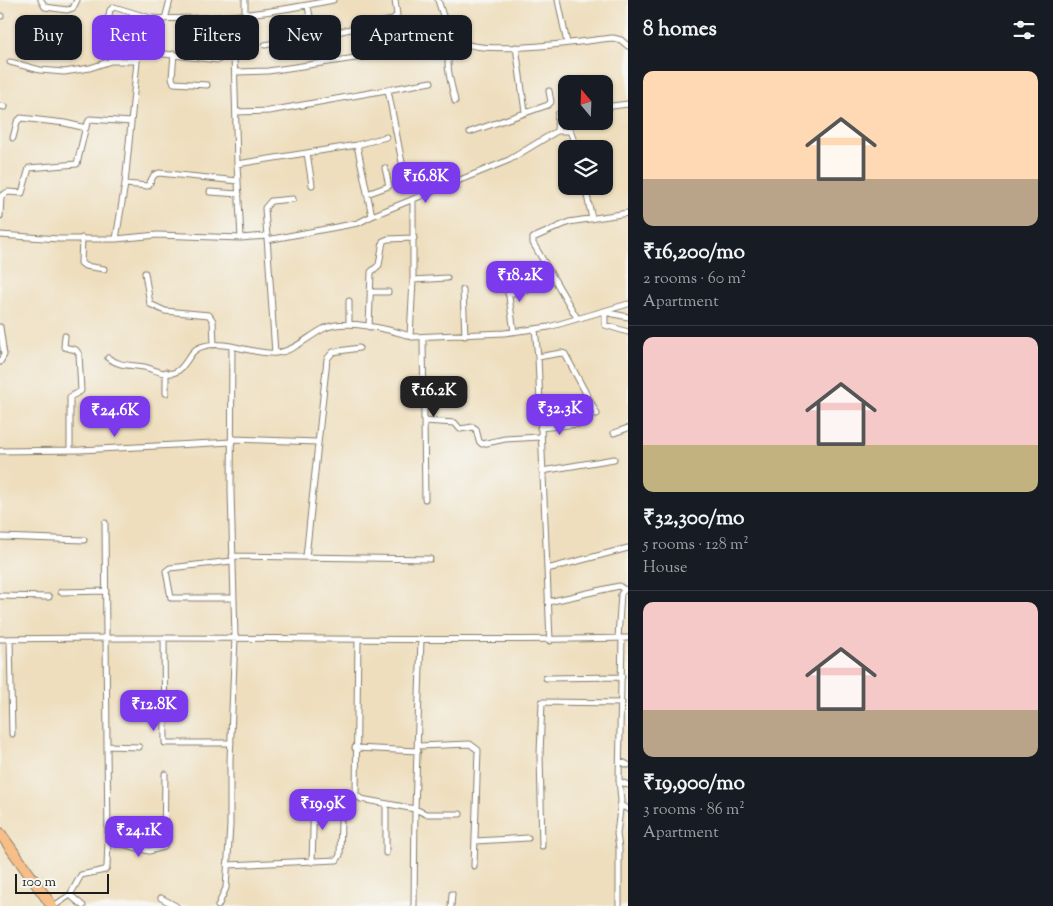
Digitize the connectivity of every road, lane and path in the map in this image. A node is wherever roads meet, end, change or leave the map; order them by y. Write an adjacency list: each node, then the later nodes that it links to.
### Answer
1 (41, 0): 2 (street)
2 (77, 0)
3 (170, 0): 16 (street)
4 (245, 0): 12 (street)
5 (333, 0): 9 (street)
6 (395, 0): 18 (street)
7 (438, 0): 15 (street)
8 (558, 0): 20 (street)
9 (308, 6): 13 (street); 14 (street)
10 (109, 15): 11 (street)
11 (138, 15)
12 (245, 15)
13 (251, 15)
14 (310, 15)
15 (443, 15)
16 (166, 19): 17 (street)
17 (175, 19)
18 (341, 31)
19 (626, 40): 20 (street); 24 (street)
20 (567, 43): 25 (street)
21 (269, 44): 22 (street)
22 (265, 45)
23 (472, 46): 25 (street)
24 (628, 46)
25 (516, 47): 42 (street)
26 (165, 53): 27 (street)
27 (174, 54): 35 (street)
28 (351, 59): 33 (street)
29 (235, 60): 33 (street)
30 (448, 60): 38 (street)
31 (136, 61): 32 (street); 44 (street)
32 (10, 62)
33 (236, 72): 41 (street)
34 (431, 82): 36 (street)
35 (207, 85)
36 (388, 90): 41 (street); 55 (street)
37 (549, 91): 42 (street)
38 (455, 101)
39 (628, 104): 40 (street)
40 (613, 106)
41 (236, 112): 53 (street)
42 (525, 112): 47 (street)
43 (558, 114): 46 (street)
44 (131, 122): 45 (street); 57 (street)
45 (86, 128): 49 (street); 66 (street)
46 (557, 130): 50 (street); 64 (street)
47 (470, 132)
48 (386, 137): 51 (street)
49 (13, 138)
50 (574, 140)
51 (357, 145): 52 (street); 61 (street)
52 (307, 153): 53 (street); 58 (street)
53 (237, 164): 56 (street)
54 (385, 168): 61 (street)
55 (404, 173)
56 (238, 181): 57 (street); 60 (street)
57 (125, 184): 74 (street)
58 (312, 185)
59 (210, 192): 60 (street)
60 (239, 194): 71 (street)
61 (367, 194): 67 (street)
62 (587, 195): 68 (street)
63 (293, 198): 72 (street)
64 (413, 199): 67 (street); 73 (street)
65 (628, 214): 68 (street)
66 (0, 216)
67 (372, 216): 72 (street)
68 (592, 219): 89 (street)
69 (0, 235): 70 (street)
70 (82, 238): 74 (street); 75 (street)
71 (241, 238): 72 (street); 74 (street)
72 (267, 238): 103 (street)
73 (414, 238): 79 (street); 82 (street)
74 (116, 239)
75 (104, 269)
76 (145, 273): 100 (street)
77 (506, 276): 84 (street)
78 (447, 278): 79 (street)
79 (413, 280): 97 (street)
80 (463, 290): 98 (street)
81 (528, 290): 84 (street)
82 (370, 292): 83 (street); 92 (street)
83 (388, 292)
84 (508, 294): 94 (street)
85 (349, 301): 90 (street)
86 (628, 304): 87 (street)
87 (603, 312): 88 (street); 89 (street); 95 (street)
88 (628, 317)
89 (577, 318): 93 (street)
90 (349, 324): 92 (street); 103 (street)
91 (0, 327): 106 (street)
92 (369, 327): 97 (street)
93 (536, 329): 94 (street); 104 (street)
94 (514, 332): 98 (street)
95 (628, 332)
96 (65, 336): 118 (street)
97 (410, 336): 99 (street)
98 (466, 336): 99 (street)
99 (423, 338): 110 (street)
100 (214, 345): 101 (street); 107 (street)
101 (232, 347): 103 (street); 116 (street)
102 (359, 348): 117 (street)
103 (275, 353)
104 (538, 357): 109 (street); 112 (street)
105 (108, 358): 107 (street)
106 (0, 362)
107 (166, 372): 108 (street)
108 (166, 393)
109 (597, 414)
110 (424, 421): 115 (street); 122 (street)
111 (578, 424): 112 (street)
112 (540, 428): 115 (street)
113 (628, 428): 114 (street)
114 (614, 433)
115 (540, 437): 121 (street)
116 (232, 441): 117 (street); 118 (street); 128 (street)
117 (317, 442): 127 (street)
118 (70, 450): 119 (street)
119 (0, 451)
120 (614, 459): 121 (street)
121 (542, 470): 130 (street)
122 (426, 499)
123 (105, 523): 133 (street)
124 (0, 537): 125 (street)
125 (84, 540)
126 (628, 548): 130 (street)
127 (306, 557): 128 (street); 129 (street)
128 (232, 559): 136 (street); 136 (street)
129 (430, 559)
130 (547, 569): 137 (street)
131 (626, 590): 137 (street); 142 (street)
132 (61, 592): 133 (street)
133 (106, 592): 139 (street)
134 (0, 596): 135 (street)
135 (49, 597)
136 (234, 598): 141 (street)
137 (548, 602): 146 (street)
138 (10, 638): 139 (street); 143 (street); 155 (street)
139 (104, 638): 140 (street); 157 (street)
140 (164, 638): 141 (street); 156 (street)
141 (235, 638): 144 (street); 156 (street)
142 (623, 638): 146 (street); 147 (street)
143 (0, 639)
144 (358, 639): 145 (street); 159 (street)
145 (421, 639): 146 (street); 160 (street)
146 (550, 641)
147 (622, 677): 148 (street); 149 (street)
148 (546, 678)
149 (625, 689): 150 (street)
150 (622, 703): 151 (street); 177 (street)
151 (622, 714): 152 (street); 153 (street)
152 (628, 714)
153 (621, 732): 154 (street); 161 (street)
154 (628, 733)
155 (12, 734)
156 (231, 743): 180 (street)
157 (107, 746): 158 (street); 175 (street)
158 (139, 747)
159 (356, 748): 160 (street); 168 (street)
160 (418, 748): 169 (street); 176 (street)
161 (620, 761): 162 (street); 164 (street)
162 (628, 765)
163 (165, 774): 175 (street)
164 (619, 781): 165 (street); 167 (street)
165 (628, 785)
166 (314, 799): 179 (street)
167 (620, 804): 170 (street); 191 (street)
168 (386, 805): 169 (street); 178 (street)
169 (415, 809): 171 (street); 189 (street)
170 (628, 809)
171 (460, 814)
172 (341, 822): 179 (street)
173 (0, 832): 185 (highway)
174 (528, 838): 176 (street)
175 (108, 840): 183 (street)
176 (475, 841): 181 (street)
177 (542, 846)
178 (386, 853)
179 (312, 862): 180 (street)
180 (227, 866): 188 (street)
181 (474, 866)
182 (452, 894): 190 (street)
183 (70, 895): 185 (street); 186 (street)
184 (161, 898): 187 (street)
185 (53, 906)
186 (83, 906)
187 (176, 906)
188 (218, 906)
189 (414, 906)
190 (451, 906)
191 (619, 906)

